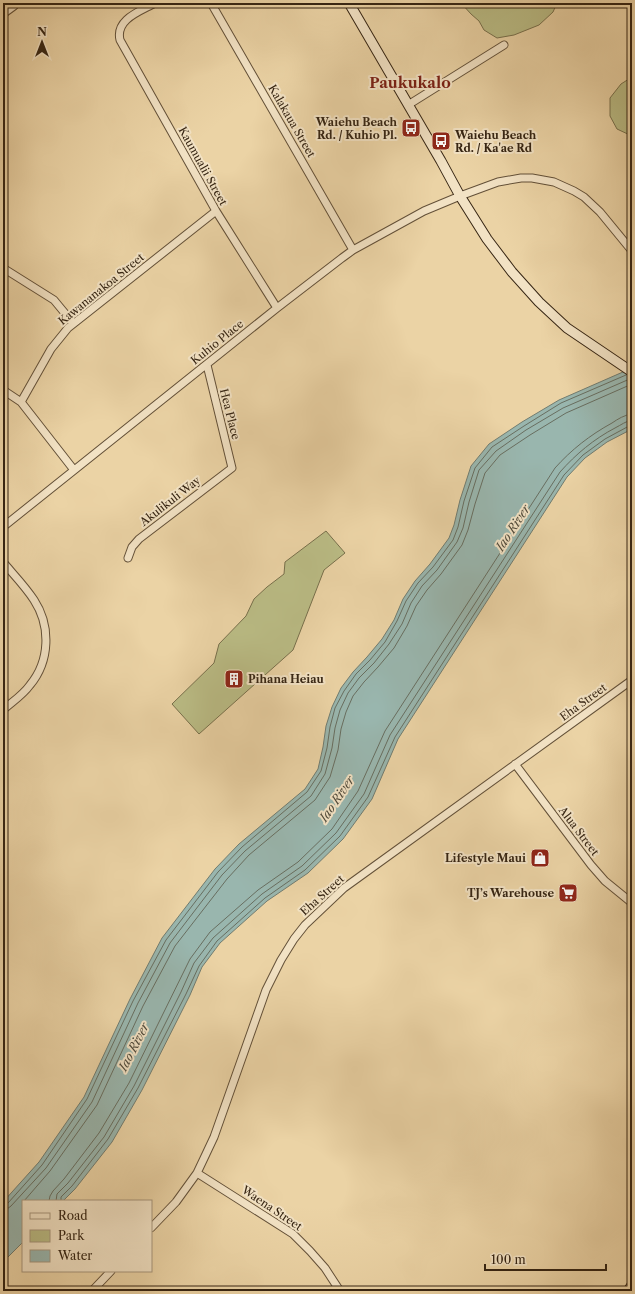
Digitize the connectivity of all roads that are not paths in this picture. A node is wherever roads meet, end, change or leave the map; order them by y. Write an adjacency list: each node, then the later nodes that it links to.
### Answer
1 (155, 3): 9 (street, Kaumualii Street)
2 (211, 3): 10 (street, Kalakaua Street)
3 (349, 3): 7 (street)
4 (14, 6): 5 (street)
5 (3, 14)
6 (504, 45): 7 (street)
7 (408, 105): 8 (street)
8 (460, 196): 10 (street, Kuhio Place); 11 (street, Kuhio Place); 16 (street)
9 (216, 211): 13 (street, Kaumualii Street); 14 (street, Kawananakoa Street)
10 (353, 250): 13 (street, Kuhio Place)
11 (632, 251)
12 (3, 268): 14 (street)
13 (277, 308): 15 (street, Kuhio Place)
14 (72, 323): 18 (street, Kawananakoa Street)
15 (207, 365): 19 (street, Hea Place); 20 (street, Kuhio Place)
16 (632, 372)
17 (3, 390): 18 (street)
18 (21, 402): 20 (street)
19 (232, 468): 22 (street, Akulikuli Way)
20 (74, 470): 21 (street, Kuhio Place)
21 (3, 526)
22 (128, 558)
23 (3, 562): 25 (street)
24 (632, 680): 26 (street, Eha Street)
25 (3, 710)
26 (515, 764): 27 (street, Alua Street); 28 (street, Eha Street)
27 (632, 903)
28 (197, 1173): 29 (street, Eha Street); 33 (street, Waena Street)
29 (152, 1227)
30 (110, 1272): 32 (street)
31 (632, 1285): 34 (street)
32 (92, 1291)
33 (340, 1291)
34 (628, 1291)

